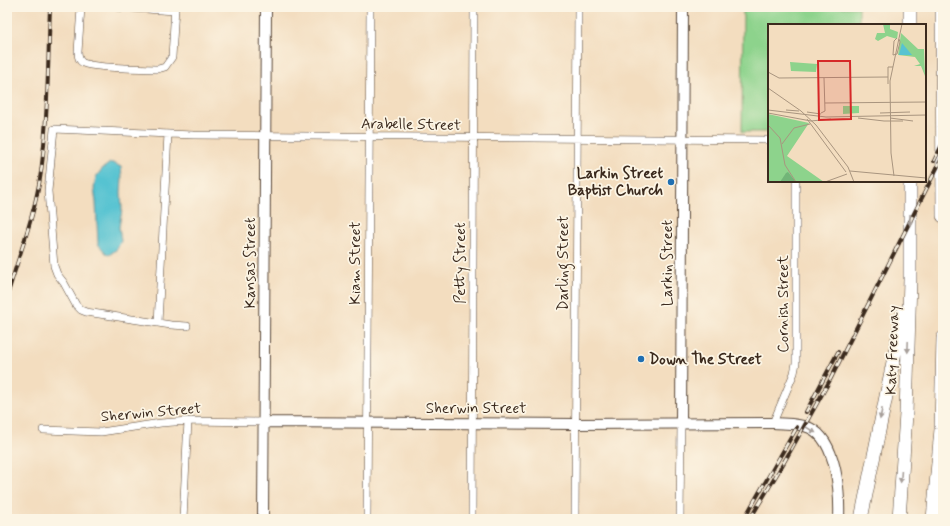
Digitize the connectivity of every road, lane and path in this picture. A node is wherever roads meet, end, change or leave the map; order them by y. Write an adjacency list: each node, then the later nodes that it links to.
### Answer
1 (81, 7): 10 (street)
2 (116, 7): 10 (street)
3 (266, 7): 13 (street, Kansas Street)
4 (370, 7): 14 (street, Kiam Street)
5 (474, 7): 15 (street, Petty Street)
6 (578, 7): 16 (street, Darling Street)
7 (683, 7): 17 (street, Larkin Street)
8 (910, 7): 11 (highway)
9 (942, 7): 21 (highway)
10 (175, 9)
11 (910, 24)
12 (168, 134): 13 (street, Arabelle Street); 23 (street); 23 (street, Arabelle Street)
13 (265, 135): 14 (street, Arabelle Street); 27 (street, Kansas Street)
14 (369, 136): 15 (street, Arabelle Street); 28 (street, Kiam Street)
15 (473, 138): 16 (street, Arabelle Street); 29 (street, Petty Street)
16 (577, 138): 17 (street, Arabelle Street); 32 (street, Darling Street)
17 (682, 140): 18 (street, Arabelle Street); 30 (street, Larkin Street)
18 (768, 140)
19 (796, 182): 31 (street, Cornish Street)
20 (910, 182): 22 (highway, Katy Freeway, one-way to 22)
21 (943, 216)
22 (910, 280): 41 (highway, one-way to 41); 42 (highway, Katy Freeway, one-way to 42)
23 (158, 323): 24 (street)
24 (187, 326)
25 (943, 338): 43 (highway)
26 (188, 421): 27 (street, Sherwin Street); 33 (street, Sherwin Street); 35 (street)
27 (264, 422): 28 (street, Sherwin Street); 36 (street, Kansas Street)
28 (368, 422): 29 (street, Sherwin Street); 37 (street, Kiam Street)
29 (472, 423): 32 (street, Sherwin Street); 38 (street, Petty Street)
30 (681, 423): 31 (street, Sherwin Street); 32 (street, Sherwin Street); 40 (street, Larkin Street)
31 (773, 423): 34 (street, Sherwin Street, one-way to 34)
32 (575, 424): 39 (street, Darling Street)
33 (43, 430)
34 (839, 518)
35 (183, 519)
36 (263, 519)
37 (367, 519)
38 (472, 519)
39 (575, 519)
40 (680, 519)
41 (861, 519)
42 (898, 519)
43 (933, 519)

